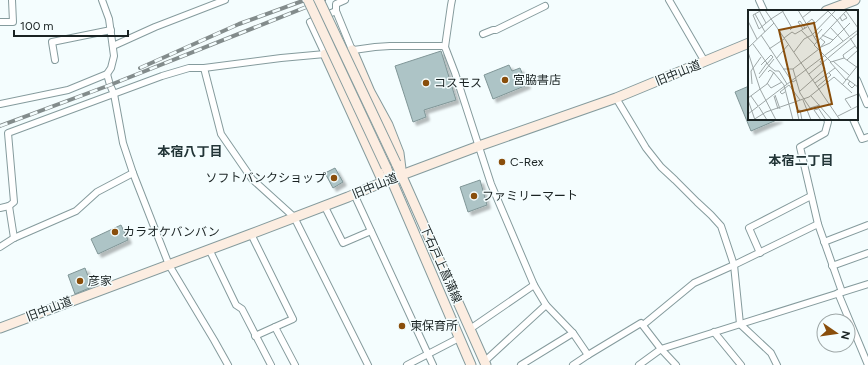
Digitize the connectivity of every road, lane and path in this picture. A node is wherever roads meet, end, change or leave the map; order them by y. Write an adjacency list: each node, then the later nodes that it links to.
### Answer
1 (12, 0): 16 (street)
2 (102, 0): 17 (street)
3 (225, 0): 20 (street)
4 (308, 0): 39 (main road, 下石戸上菖蒲線, bridge)
5 (319, 0): 38 (main road, 下石戸上菖蒲線, bridge)
6 (345, 0): 15 (street)
7 (452, 0): 21 (street)
8 (669, 0): 25 (street)
9 (759, 0): 13 (street)
10 (855, 0): 12 (main road)
11 (545, 6): 18 (street)
12 (839, 6): 14 (main road)
13 (764, 10)
14 (829, 10)
15 (336, 11): 22 (street); 23 (street)
16 (0, 22)
17 (111, 30): 20 (street); 24 (street)
18 (484, 34)
19 (748, 43): 25 (main road, 旧中山道)
20 (113, 46): 27 (street)
21 (445, 47): 22 (street); 36 (street)
22 (352, 50): 23 (street); 38 (main road)
23 (325, 54): 26 (street); 39 (main road)
24 (55, 60)
25 (705, 62): 30 (main road, 旧中山道)
26 (204, 68): 29 (street); 45 (street)
27 (107, 74): 29 (street); 31 (street)
28 (858, 82): 32 (street)
29 (114, 94): 37 (street); 42 (street)
30 (616, 98): 36 (main road, 旧中山道); 57 (street)
31 (0, 104)
32 (867, 104)
33 (827, 120): 41 (street)
34 (853, 120): 35 (street)
35 (868, 137)
36 (479, 146): 38 (main road, 旧中山道); 60 (street)
37 (132, 173): 50 (street); 56 (street)
38 (401, 175): 39 (main road, 旧中山道); 67 (main road, 下石戸上菖蒲線)
39 (387, 180): 40 (main road, 旧中山道); 71 (main road, 下石戸上菖蒲線)
40 (354, 194): 43 (main road, 旧中山道); 48 (street)
41 (811, 196): 46 (street); 54 (street)
42 (10, 206): 44 (street); 50 (street)
43 (324, 206): 45 (main road, 旧中山道); 48 (street)
44 (0, 208)
45 (294, 217): 49 (main road, 旧中山道); 79 (street)
46 (818, 224): 51 (street); 54 (street)
47 (868, 225): 51 (street)
48 (371, 231): 73 (street)
49 (251, 234): 53 (main road, 旧中山道); 65 (street)
50 (14, 238): 52 (street)
51 (824, 242): 58 (street)
52 (0, 248)
53 (209, 249): 56 (main road, 旧中山道); 70 (street)
54 (760, 253): 57 (street)
55 (868, 253): 58 (street)
56 (169, 265): 66 (main road, 旧中山道); 76 (street)
57 (734, 265): 63 (street); 64 (street)
58 (832, 266): 61 (street)
59 (868, 284): 61 (street)
60 (534, 285): 62 (street); 67 (street)
61 (840, 293): 63 (street); 90 (street)
62 (546, 305): 69 (street); 75 (street)
63 (740, 324): 68 (street); 89 (street)
64 (642, 325): 72 (street); 74 (street)
65 (275, 327): 70 (street); 78 (street)
66 (0, 328)
67 (470, 329): 75 (main road, 下石戸上菖蒲線)
68 (714, 332): 72 (street); 88 (street)
69 (573, 333): 74 (street); 83 (street)
70 (255, 336): 77 (street)
71 (459, 338): 73 (street); 82 (main road, 下石戸上菖蒲線)
72 (661, 349): 86 (street); 87 (street)
73 (429, 354): 80 (street); 81 (street)
74 (585, 356): 84 (street); 85 (street)
75 (486, 363)
76 (228, 365)
77 (271, 365)
78 (295, 365)
79 (368, 365)
80 (407, 365)
81 (433, 365)
82 (470, 365)
83 (520, 365)
84 (573, 365)
85 (587, 365)
86 (639, 365)
87 (676, 365)
88 (741, 365)
89 (777, 365)
90 (868, 365)

